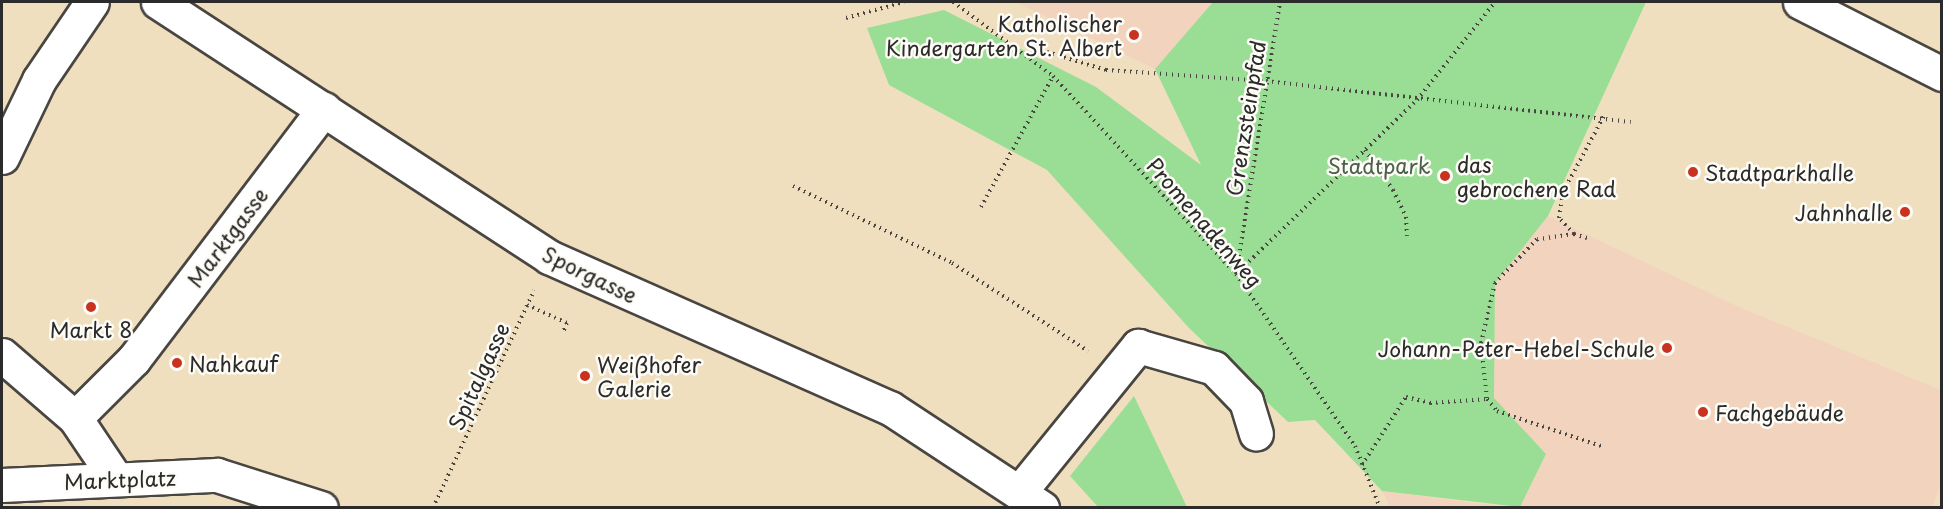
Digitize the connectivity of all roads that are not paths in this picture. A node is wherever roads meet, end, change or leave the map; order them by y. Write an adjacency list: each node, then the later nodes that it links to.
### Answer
1 (92, 2): 6 (street)
2 (158, 2): 5 (street, Sporgasse)
3 (1800, 2): 4 (street)
4 (1941, 74)
5 (324, 109): 8 (street, Marktgasse); 12 (street, Sporgasse)
6 (2, 155)
7 (2, 355): 8 (street)
8 (75, 418): 10 (street)
9 (1256, 434): 12 (street)
10 (116, 480): 11 (street, Marktplatz); 13 (street, Marktplatz)
11 (2, 484)
12 (1031, 499)
13 (321, 507)

